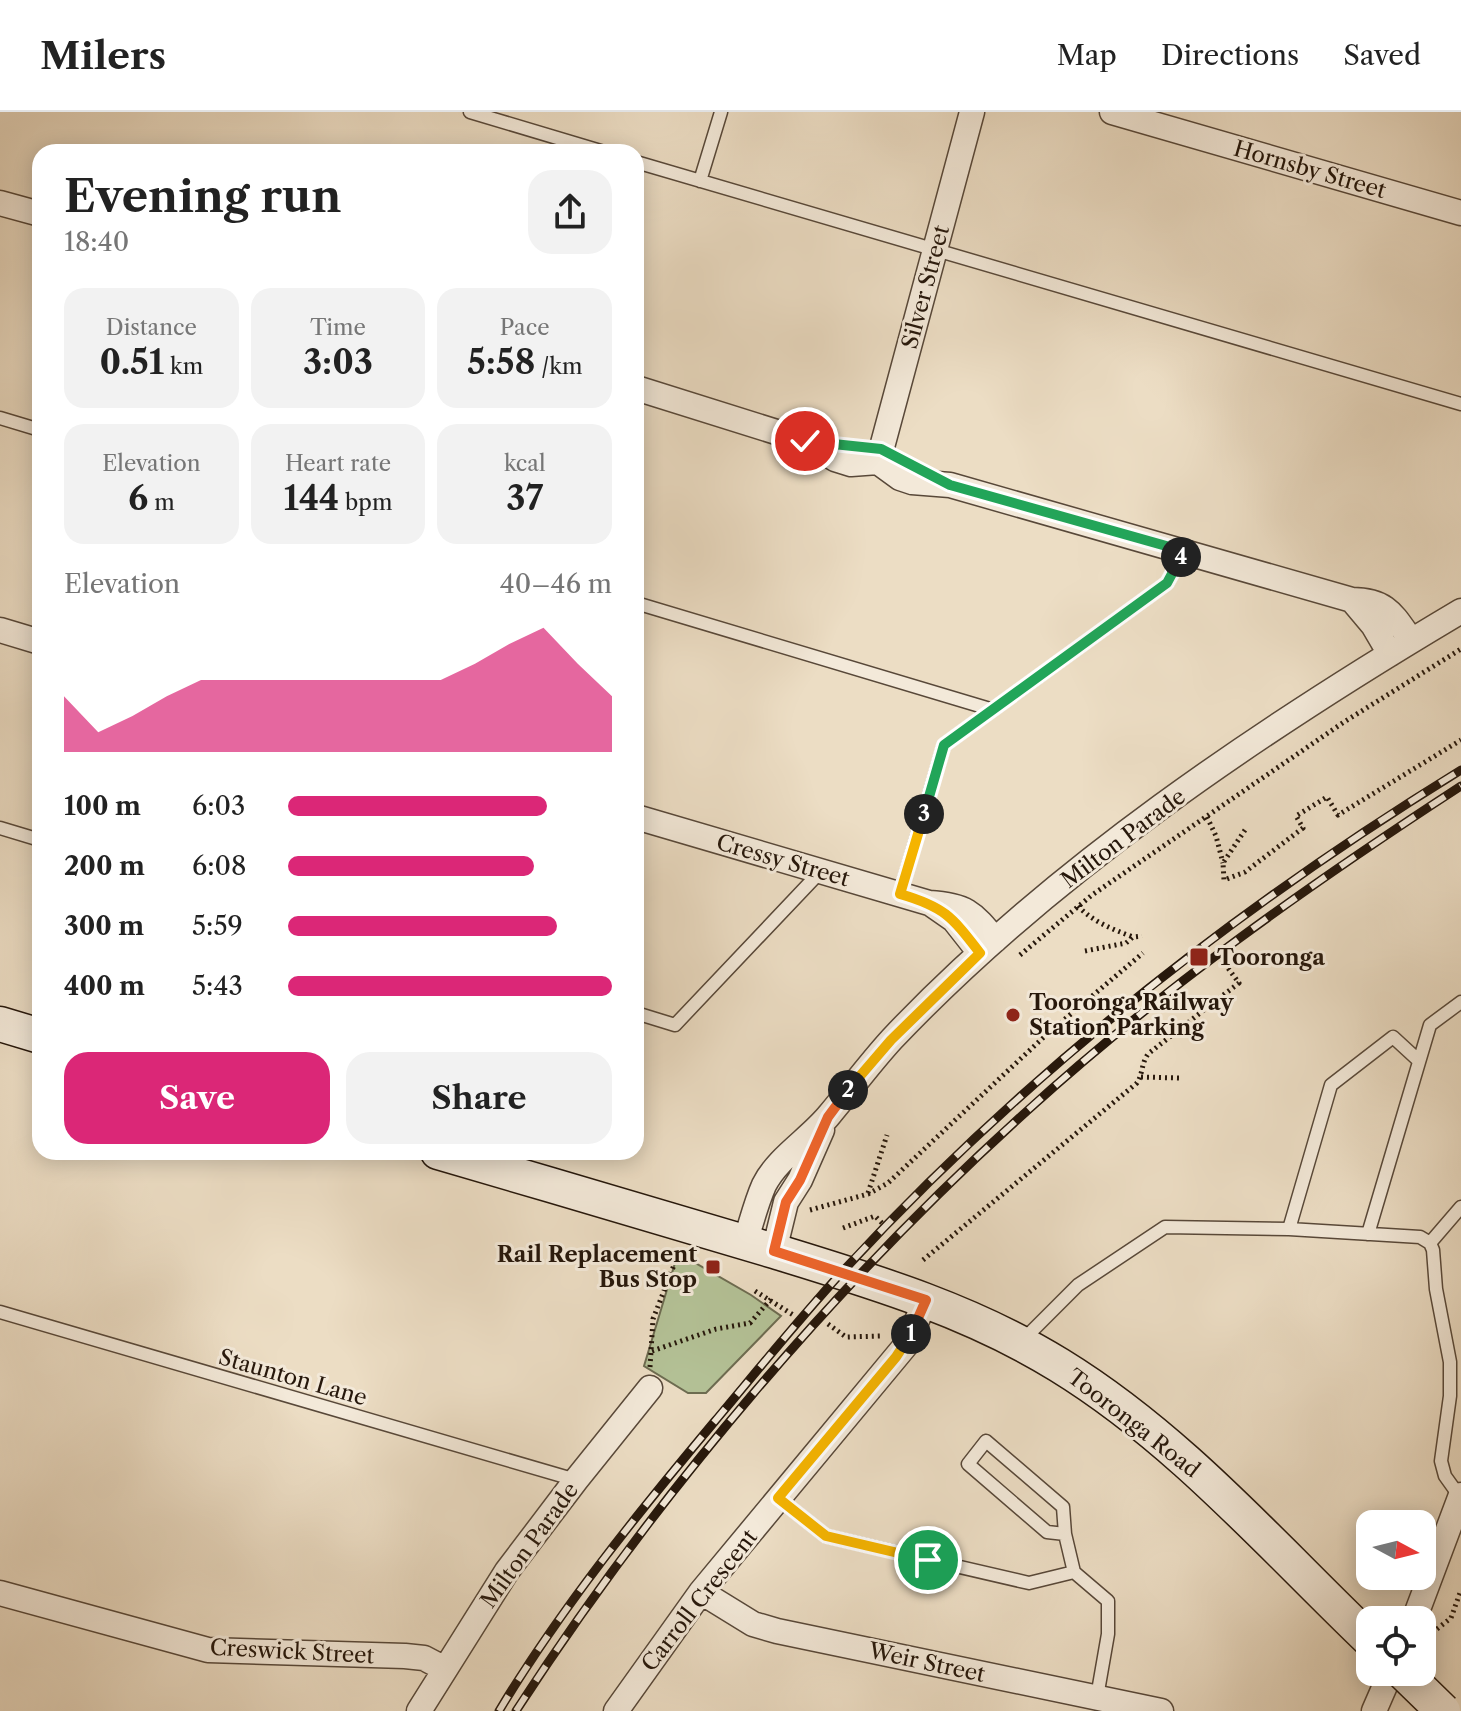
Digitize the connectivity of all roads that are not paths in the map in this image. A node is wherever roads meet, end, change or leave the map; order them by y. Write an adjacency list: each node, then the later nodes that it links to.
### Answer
1 (470, 112): 5 (lane)
2 (721, 112): 7 (lane)
3 (972, 112): 11 (street, Silver Street)
4 (1112, 112): 10 (street, Hornsby Street)
5 (577, 144)
6 (644, 164): 7 (lane)
7 (700, 181): 11 (lane)
8 (0, 203): 9 (street)
9 (32, 212)
10 (1461, 213)
11 (935, 249): 13 (lane); 16 (street, Silver Street)
12 (644, 391): 16 (street)
13 (1461, 404)
14 (0, 418): 15 (lane)
15 (32, 428)
16 (879, 456): 17 (street)
17 (1184, 551): 18 (street); 25 (lane)
18 (1352, 600): 23 (street); 24 (street)
19 (644, 605): 25 (lane)
20 (1461, 611): 23 (street, Milton Parade)
21 (0, 630): 22 (street)
22 (32, 640)
23 (1411, 640): 24 (street, Milton Parade)
24 (1390, 654): 31 (street, Milton Parade)
25 (990, 709): 30 (lane)
26 (644, 819): 29 (street, Cressy Street)
27 (0, 828): 28 (lane)
28 (32, 838)
29 (821, 871): 30 (street, Cressy Street); 33 (lane)
30 (900, 894): 31 (street, Cressy Street)
31 (988, 946): 42 (street, Milton Parade)
32 (1461, 1002): 36 (lane)
33 (644, 1015)
34 (0, 1024): 35 (main road)
35 (32, 1034)
36 (1418, 1060): 39 (lane); 40 (lane)
37 (465, 1160): 42 (main road, Tooronga Road)
38 (1461, 1207): 41 (lane)
39 (1289, 1229): 40 (lane); 45 (lane)
40 (1368, 1234): 41 (lane)
41 (1430, 1243): 48 (lane)
42 (759, 1247): 43 (main road, Tooronga Road)
43 (926, 1300): 45 (main road, Tooronga Road); 49 (street, Carroll Crescent)
44 (0, 1312): 47 (lane, Staunton Lane)
45 (1020, 1343): 55 (main road, Tooronga Road)
46 (650, 1378): 47 (street, Milton Parade)
47 (576, 1480): 56 (street, Milton Parade)
48 (1461, 1496): 54 (street)
49 (778, 1498): 51 (lane); 52 (street, Carroll Crescent)
50 (1065, 1534): 50 (lane); 51 (lane)
51 (1074, 1572): 59 (lane)
52 (701, 1592): 59 (street, Weir Street); 61 (street, Carroll Crescent)
53 (0, 1593): 56 (street, Creswick Street)
54 (1428, 1606)
55 (1356, 1627)
56 (445, 1669): 60 (street, Milton Parade)
57 (1385, 1686): 63 (street)
58 (1417, 1686): 64 (main road, bridge)
59 (1097, 1697): 62 (street, Weir Street)
60 (419, 1711)
61 (616, 1711)
62 (1161, 1711)
63 (1374, 1711)
64 (1443, 1711)

